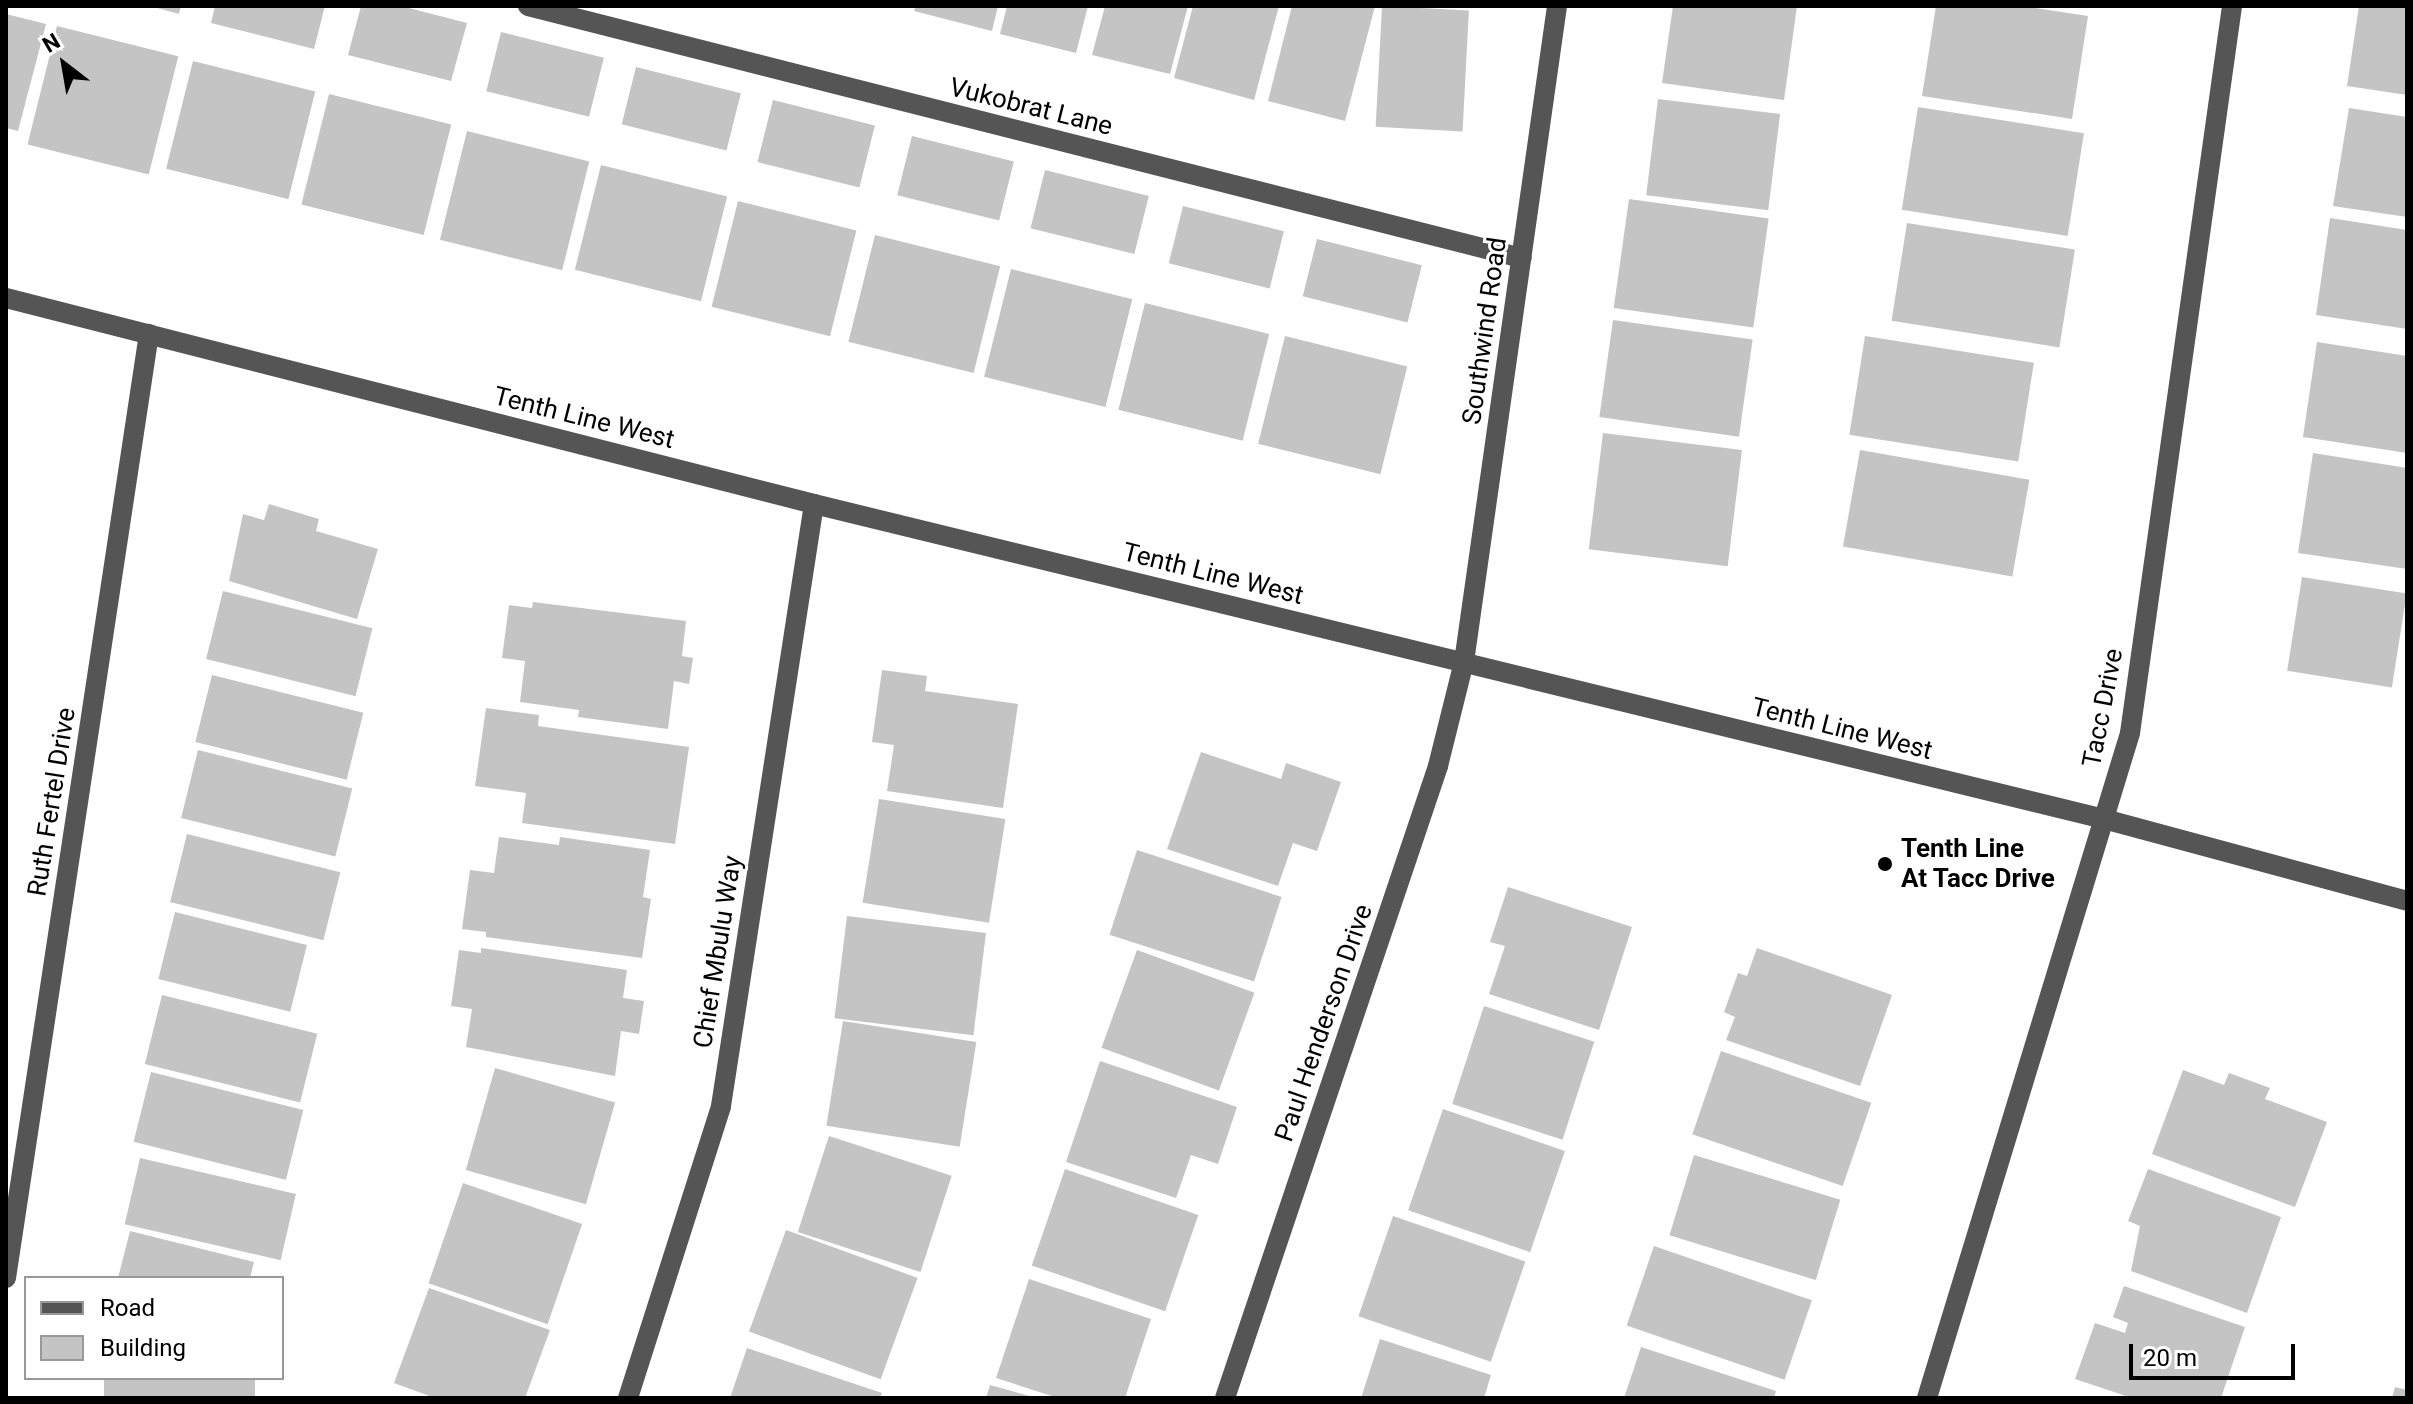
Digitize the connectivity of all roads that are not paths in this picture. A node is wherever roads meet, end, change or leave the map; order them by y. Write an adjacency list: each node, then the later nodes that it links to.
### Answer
1 (528, 6): 4 (street, Vukobrat Lane)
2 (1557, 6): 4 (street, Southwind Road)
3 (2232, 6): 9 (street, Tacc Drive)
4 (1522, 258): 8 (street, Southwind Road)
5 (6, 298): 6 (street, Tenth Line West)
6 (149, 334): 7 (street, Tenth Line West); 11 (street, Ruth Fertel Drive)
7 (814, 504): 8 (street, Tenth Line West); 12 (street, Chief Mbulu Way)
8 (1464, 662): 9 (street, Tenth Line West); 13 (street, Paul Henderson Drive)
9 (2104, 819): 10 (street, Tenth Line West); 14 (street, Tacc Drive)
10 (2407, 901)
11 (6, 1278)
12 (628, 1398)
13 (1225, 1398)
14 (1927, 1398)

